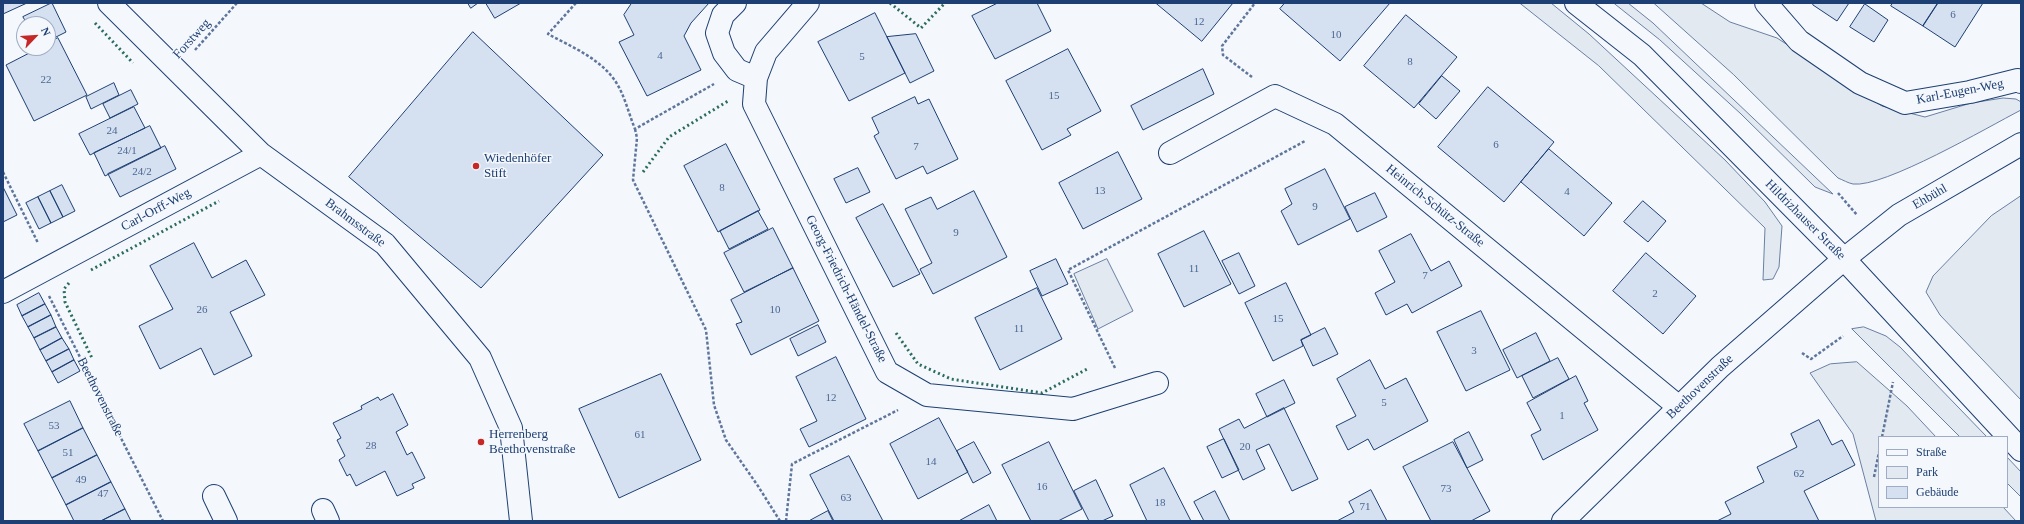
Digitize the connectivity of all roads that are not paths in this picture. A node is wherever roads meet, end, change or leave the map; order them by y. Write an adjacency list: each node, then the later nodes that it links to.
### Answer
1 (109, 3): 10 (street, Brahmsstraße)
2 (734, 3): 6 (street)
3 (808, 3): 6 (street, Georg-Friedrich-Händel-Straße)
4 (1576, 3): 11 (street, Hildrizhauser Straße)
5 (1766, 3): 7 (street, Karl-Eugen-Weg)
6 (747, 74): 13 (street, Georg-Friedrich-Händel-Straße)
7 (2021, 82)
8 (2021, 144): 11 (street, Ehbühl)
9 (1170, 153): 14 (street, Heinrich-Schütz-Straße)
10 (261, 154): 12 (street, Carl-Orff-Weg); 18 (street, Brahmsstraße)
11 (1844, 258): 14 (street, Beethovenstraße); 15 (street, Hildrizhauser Straße)
12 (3, 292)
13 (1157, 383)
14 (1679, 407): 19 (street, Beethovenstraße)
15 (2021, 450)
16 (214, 496): 17 (street)
17 (226, 521)
18 (521, 521)
19 (1563, 521)

